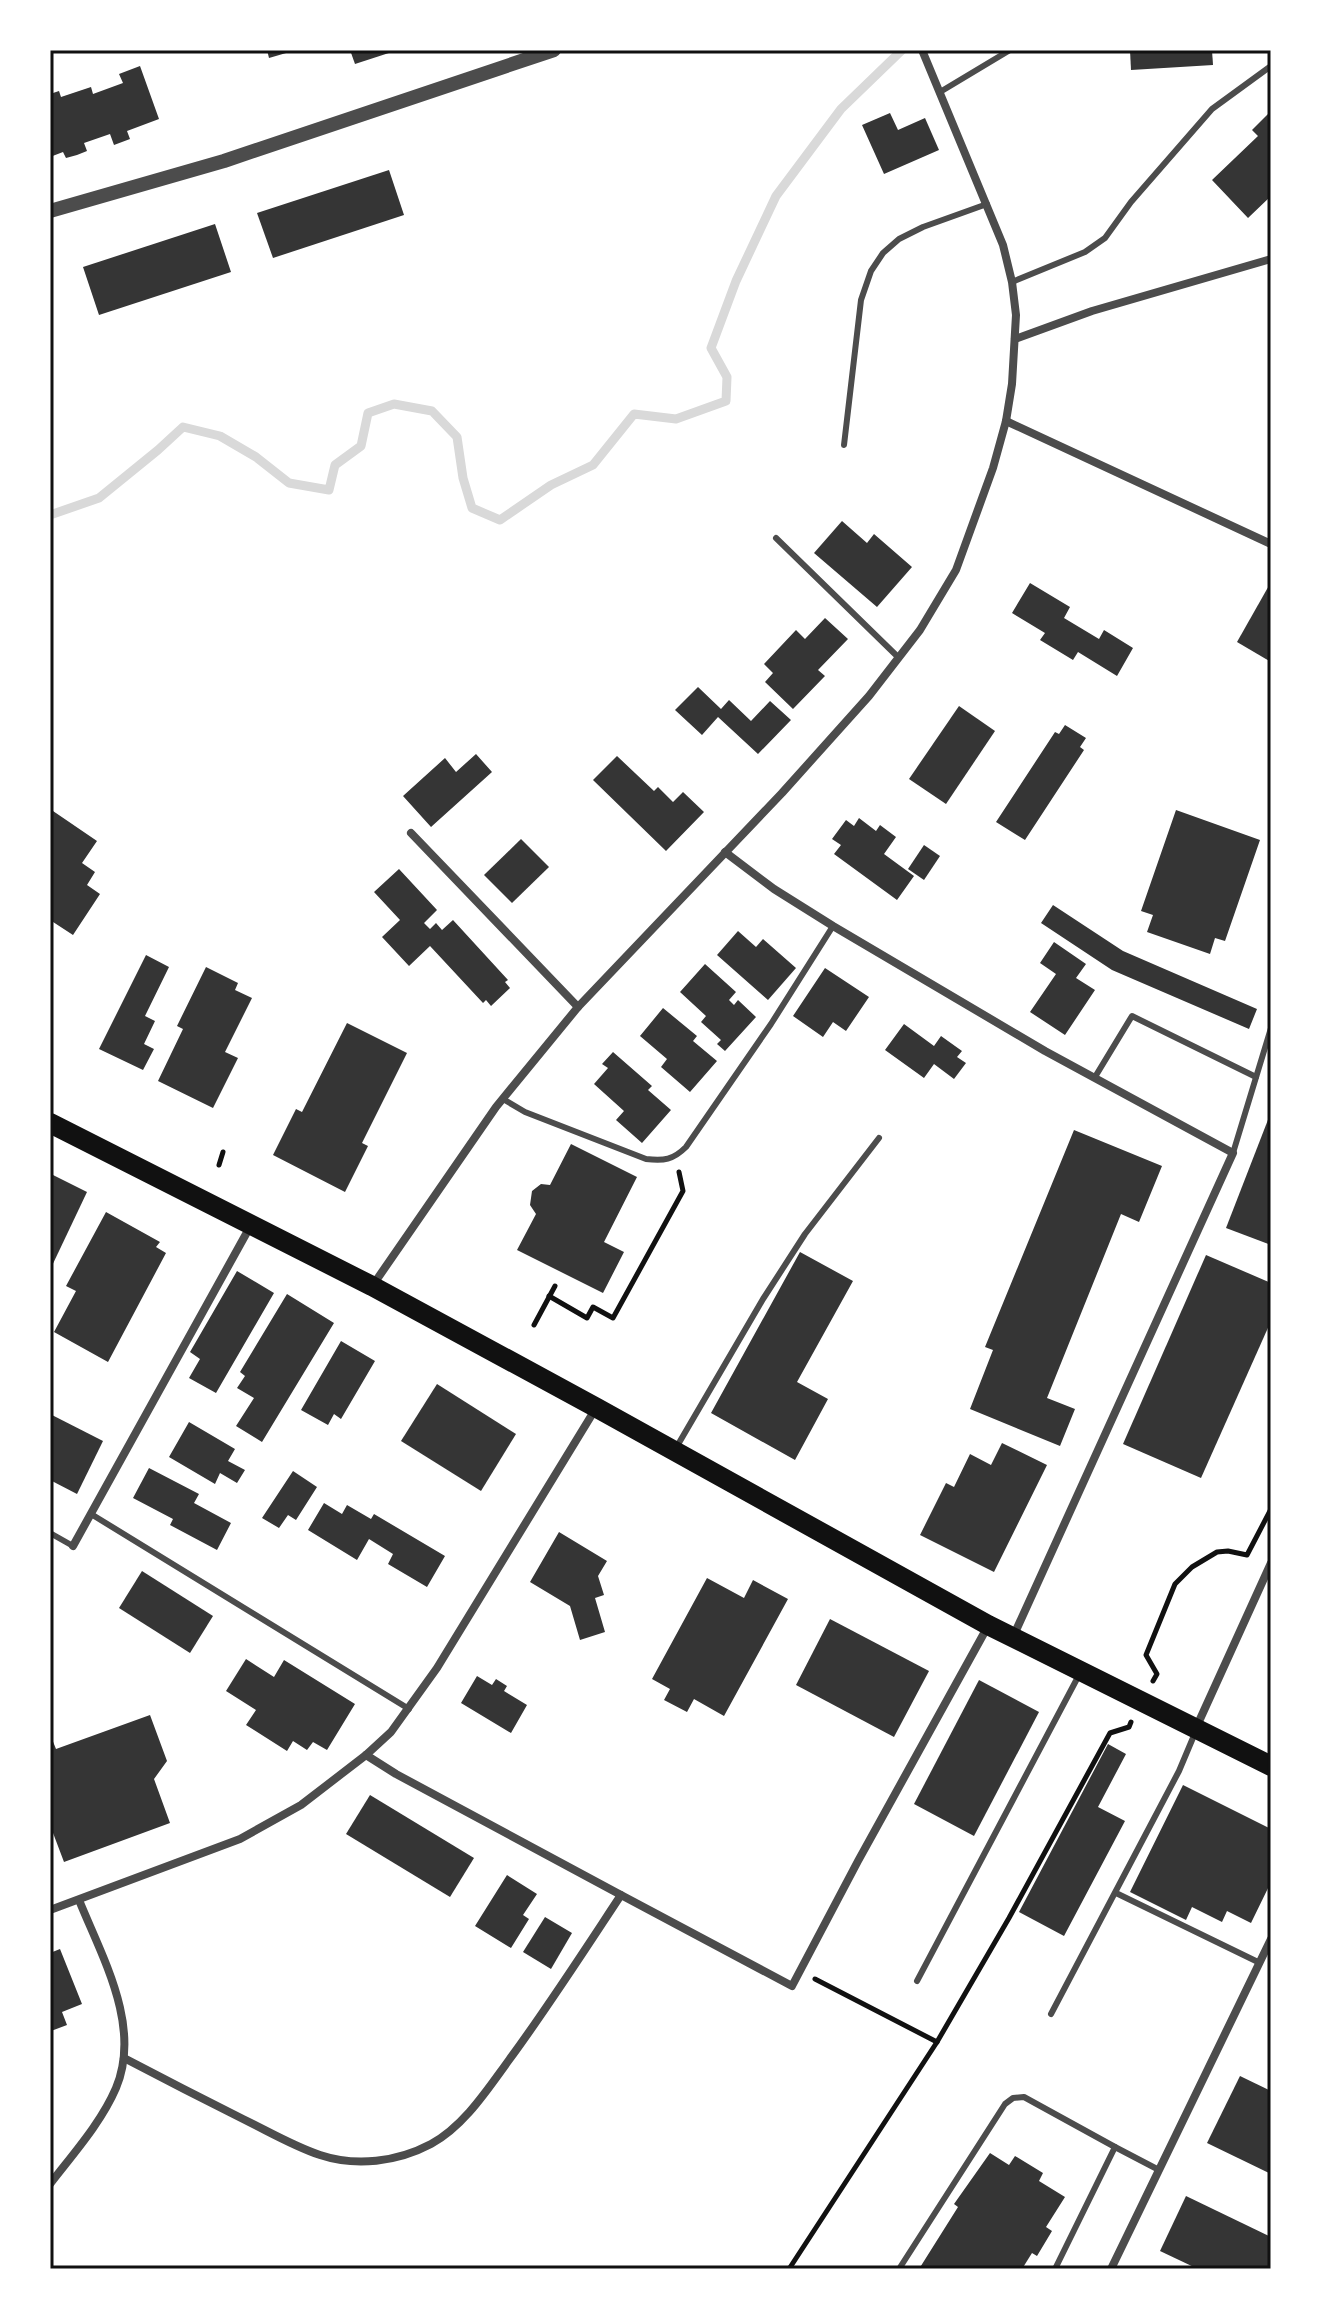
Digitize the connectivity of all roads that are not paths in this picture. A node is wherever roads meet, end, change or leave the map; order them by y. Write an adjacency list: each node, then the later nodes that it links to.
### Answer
1 (554, 50): 7 (street)
2 (922, 50): 5 (street)
3 (1010, 50): 5 (lane)
4 (1271, 66): 9 (lane)
5 (940, 92): 6 (street)
6 (987, 204): 9 (street); 12 (lane)
7 (50, 211)
8 (1271, 259): 10 (street)
9 (1012, 282): 10 (street)
10 (1015, 339): 11 (street)
11 (1006, 421): 14 (street); 15 (street)
12 (844, 445)
13 (776, 538): 15 (lane)
14 (1271, 544)
15 (899, 658): 17 (street)
16 (411, 833): 19 (street)
17 (725, 852): 18 (street); 19 (street)
18 (833, 926): 21 (street); 23 (lane)
19 (578, 1007): 23 (street)
20 (1271, 1028): 22 (lane)
21 (1095, 1077): 22 (lane); 26 (street)
22 (1256, 1077): 26 (lane)
23 (503, 1099): 28 (street)
24 (50, 1123): 27 (main road)
25 (879, 1138): 30 (lane)
26 (1233, 1153): 36 (street)
27 (252, 1224): 28 (main road); 31 (street)
28 (372, 1286): 29 (main road)
29 (597, 1408): 30 (main road); 38 (street)
30 (675, 1451): 35 (main road)
31 (91, 1514): 33 (street); 38 (lane)
32 (50, 1533): 33 (lane)
33 (73, 1546)
34 (1271, 1563): 39 (street)
35 (988, 1625): 36 (main road); 43 (street)
36 (1012, 1637): 37 (main road)
37 (1080, 1672): 39 (main road); 48 (lane)
38 (409, 1709): 40 (street)
39 (1196, 1729): 41 (main road); 42 (lane)
40 (366, 1755): 43 (street); 44 (street)
41 (1271, 1766)
42 (1116, 1893): 47 (lane); 49 (lane)
43 (621, 1895): 50 (street)
44 (79, 1900): 45 (street); 50 (street)
45 (50, 1910)
46 (1271, 1939): 47 (street)
47 (1260, 1963): 52 (street)
48 (917, 1981)
49 (1051, 2014)
50 (124, 2058): 53 (street)
51 (1115, 2147): 52 (lane); 54 (lane); 55 (lane)
52 (1159, 2170): 56 (street)
53 (50, 2184)
54 (899, 2269)
55 (1055, 2269)
56 (1111, 2269)

